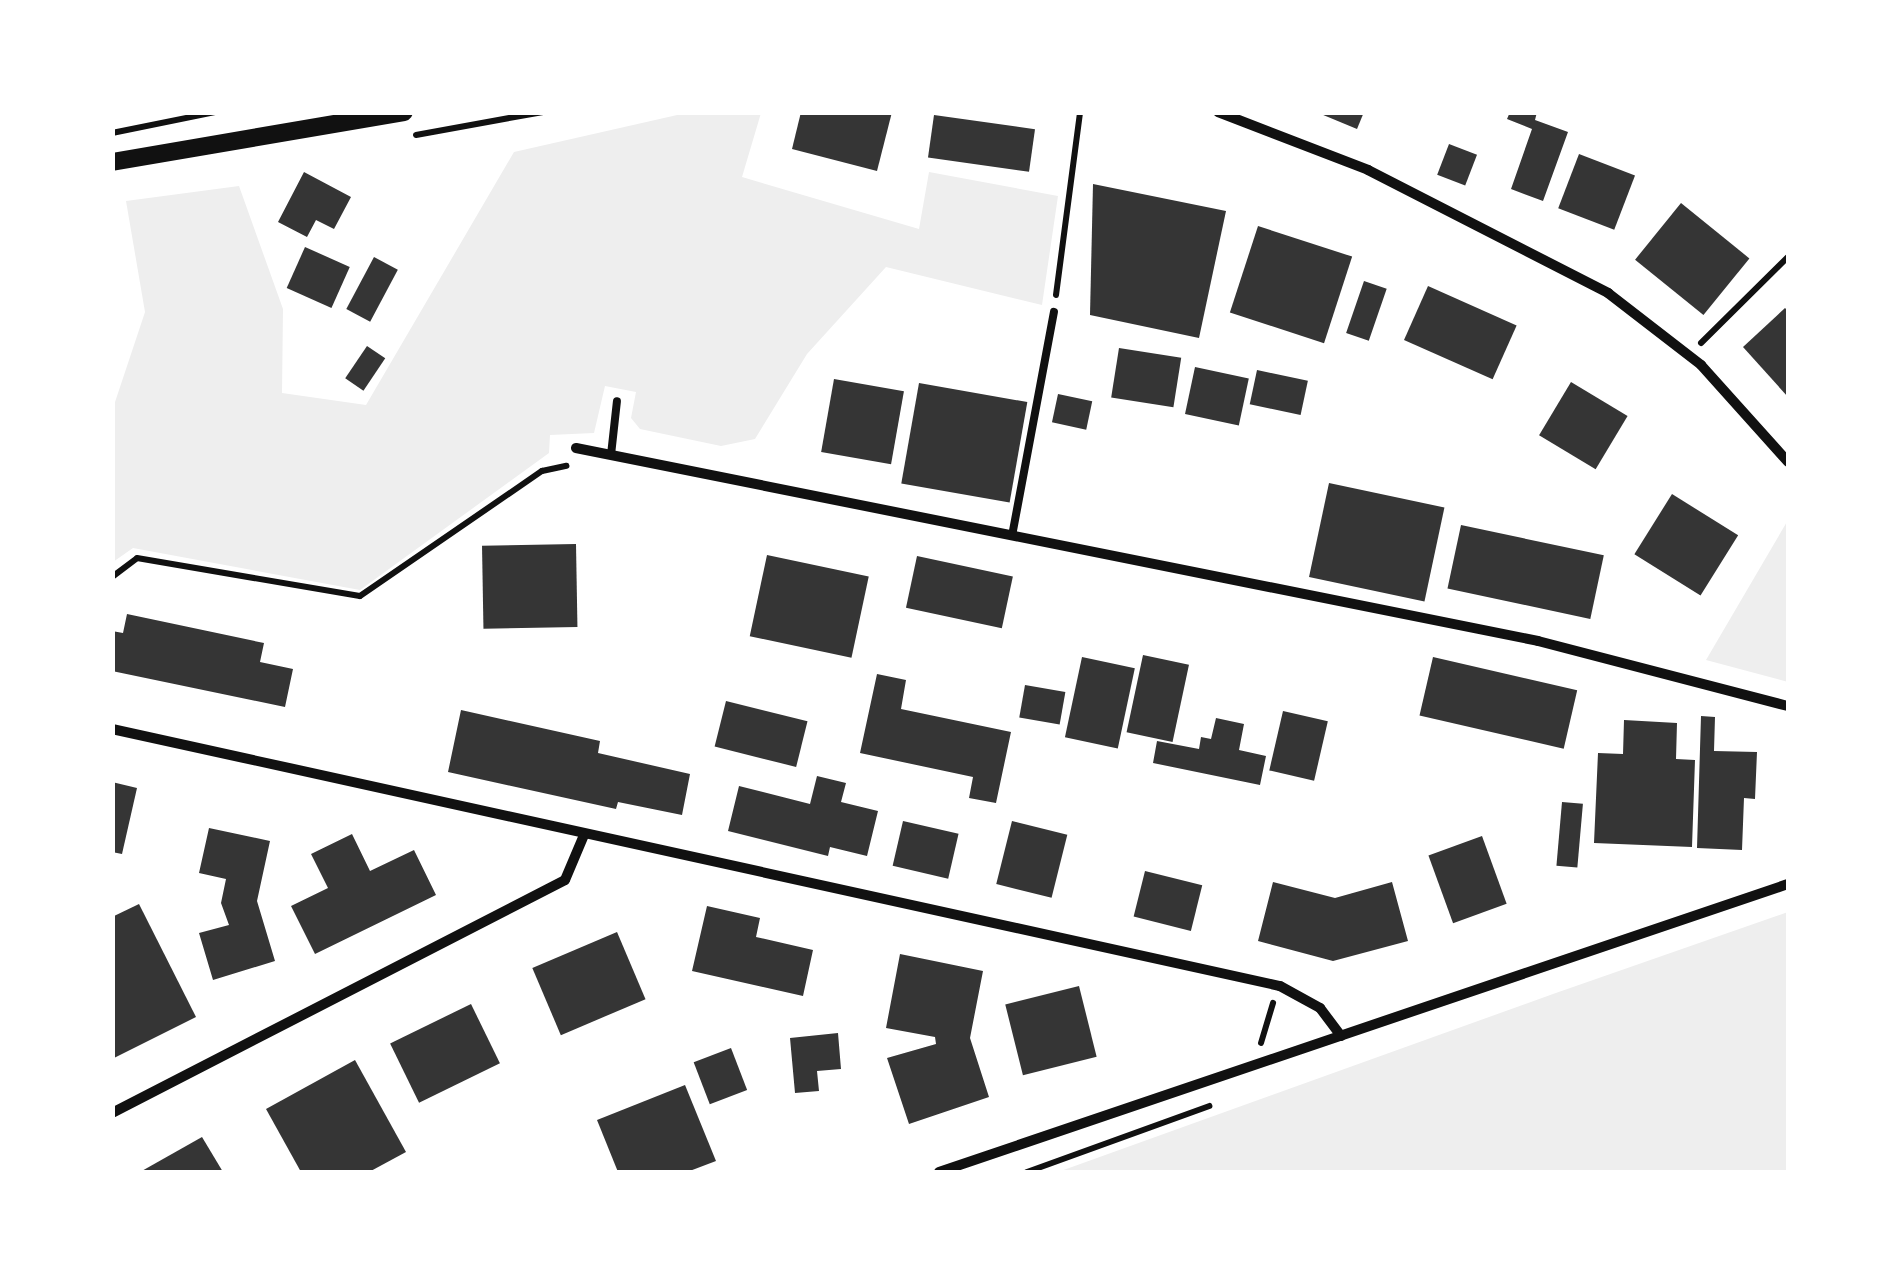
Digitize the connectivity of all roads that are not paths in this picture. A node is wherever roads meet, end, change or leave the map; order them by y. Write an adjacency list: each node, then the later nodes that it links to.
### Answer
1 (404, 112): 3 (street)
2 (1218, 112): 8 (street)
3 (112, 162)
4 (1054, 312): 9 (lane)
5 (617, 401): 7 (lane)
6 (576, 448): 7 (street)
7 (611, 456): 9 (street)
8 (1788, 462)
9 (1012, 536): 10 (street)
10 (1788, 706)
11 (112, 729): 12 (street)
12 (584, 835): 14 (street); 15 (street)
13 (1788, 884): 14 (street)
14 (1341, 1036): 16 (street)
15 (112, 1113)
16 (939, 1172)

